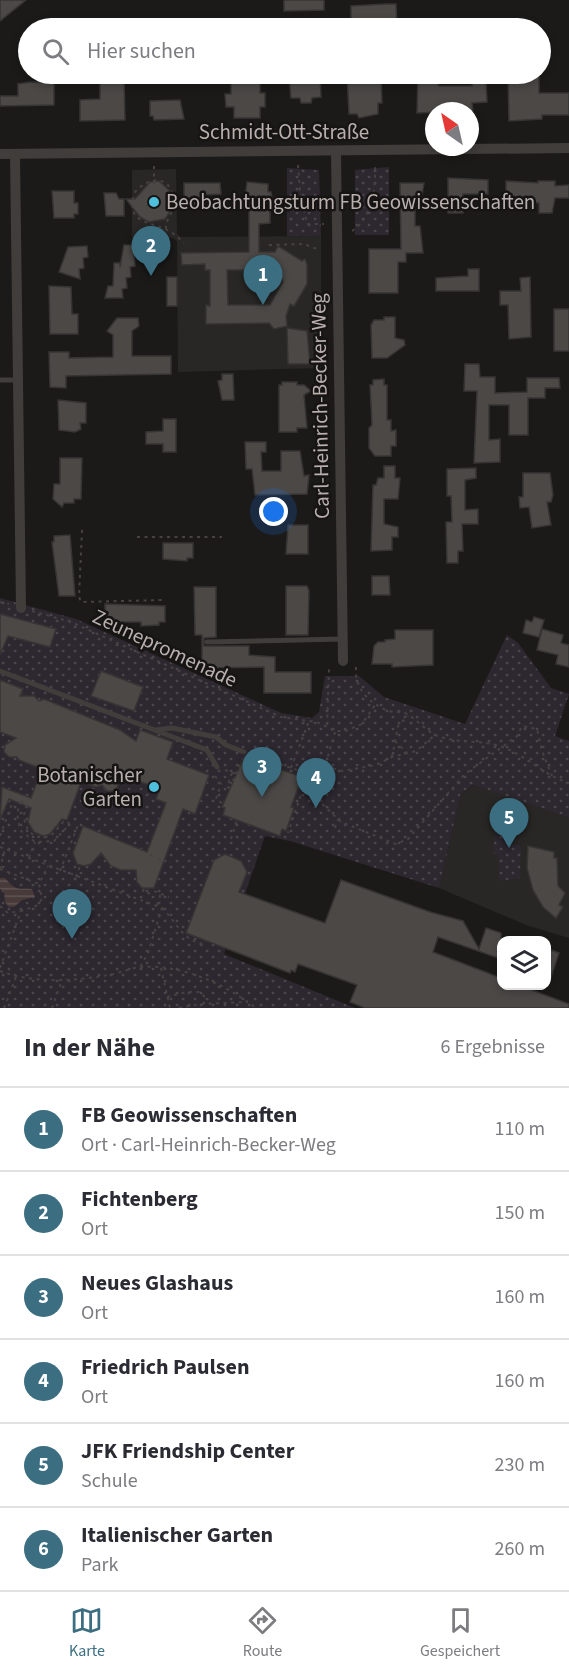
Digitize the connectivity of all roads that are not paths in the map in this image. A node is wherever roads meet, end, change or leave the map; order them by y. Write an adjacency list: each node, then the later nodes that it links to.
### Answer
1 (569, 148): 2 (street, Schmidt-Ott-Straße)
2 (336, 152): 3 (street, Schmidt-Ott-Straße); 8 (street, Carl-Heinrich-Becker-Weg)
3 (15, 153): 4 (street, Schmidt-Ott-Straße); 6 (street)
4 (0, 154)
5 (0, 380): 6 (lane)
6 (19, 380): 7 (street)
7 (21, 608)
8 (343, 639): 9 (lane); 10 (street, Carl-Heinrich-Becker-Weg)
9 (207, 642)
10 (343, 661)
11 (0, 671): 12 (lane)
12 (154, 730): 13 (lane); 14 (lane)
13 (244, 752)
14 (217, 767)

